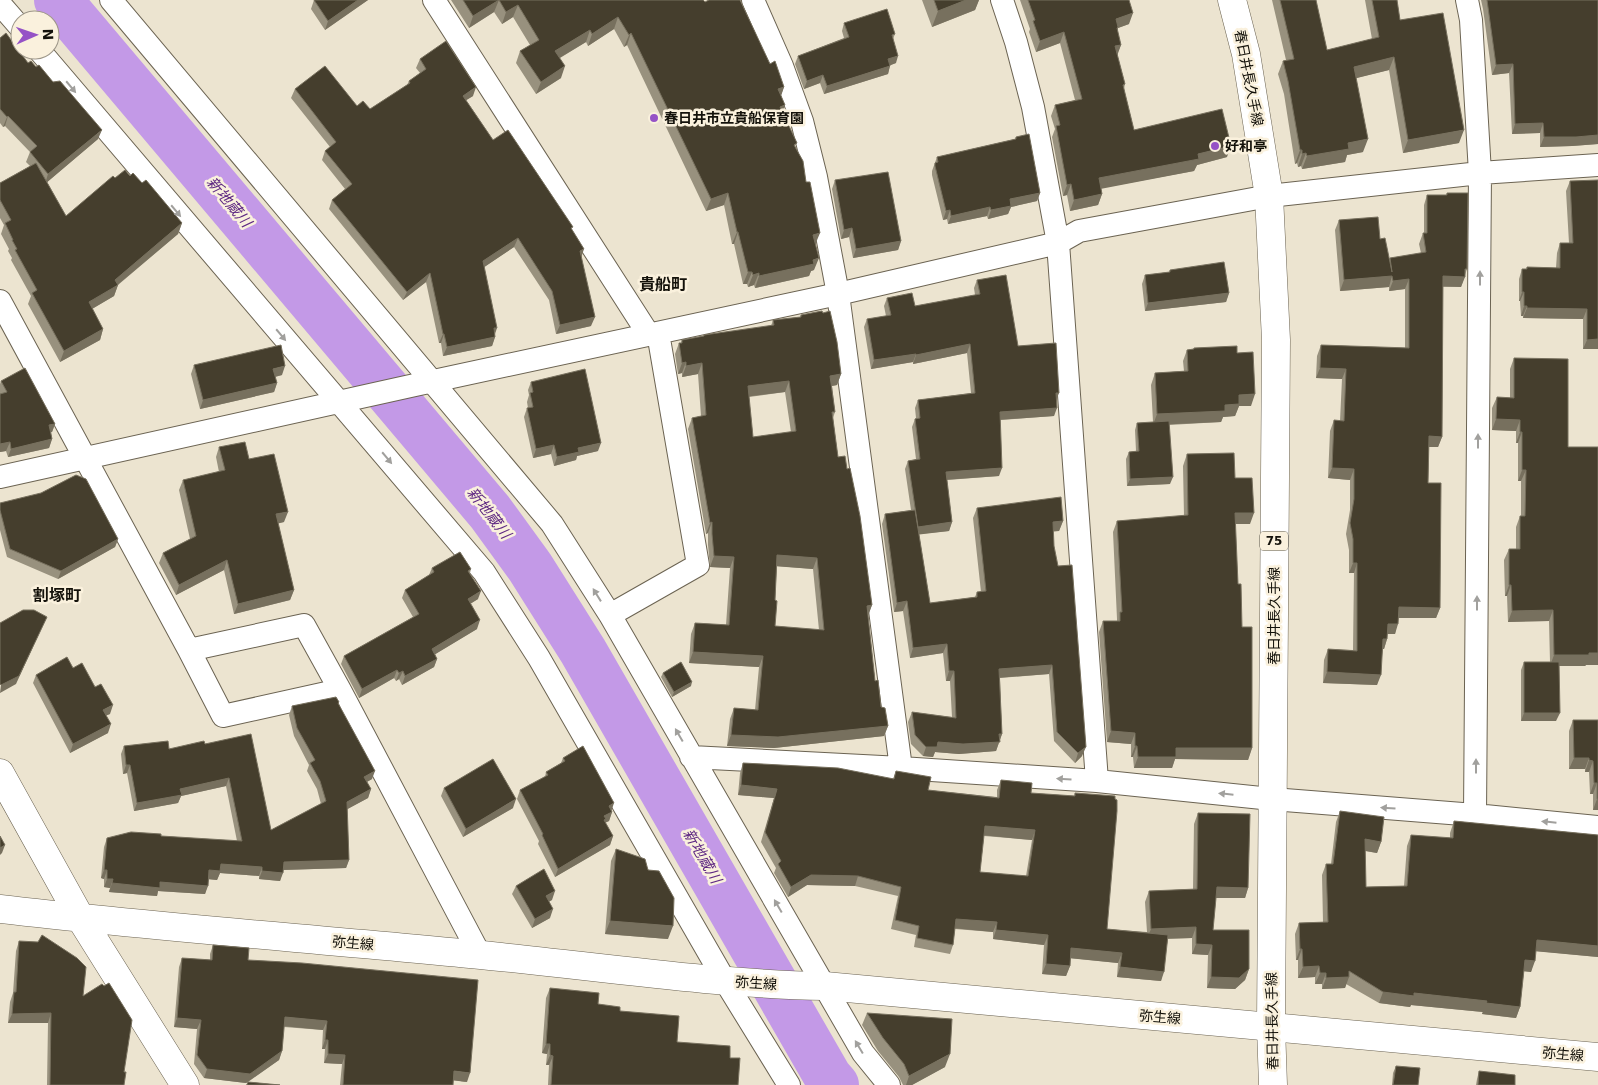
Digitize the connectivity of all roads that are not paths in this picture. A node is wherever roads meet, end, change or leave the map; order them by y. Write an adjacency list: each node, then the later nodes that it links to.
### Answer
1 (111, 0): 17 (street)
2 (434, 0): 16 (street)
3 (753, 0): 14 (street)
4 (1002, 0): 13 (street)
5 (1232, 0): 12 (street, 春日井長久手線 / 75)
6 (1466, 0): 11 (street)
7 (0, 4): 8 (street)
8 (10, 16)
9 (48, 60): 18 (street, one-way to 18)
10 (1598, 165): 11 (street)
11 (1480, 173): 12 (street); 29 (street, one-way to 11)
12 (1269, 196): 13 (street); 28 (street, 春日井長久手線 / 75)
13 (1058, 243): 14 (street); 27 (street)
14 (838, 294): 16 (street); 25 (street)
15 (0, 302): 19 (street)
16 (654, 334): 17 (street); 21 (street)
17 (424, 383): 18 (street); 21 (street, one-way to 17)
18 (349, 399): 19 (street); 34 (street, one-way to 34)
19 (84, 458): 20 (street); 22 (street)
20 (0, 477)
21 (610, 615): 24 (street, one-way to 21)
22 (188, 650): 23 (street); 23 (street)
23 (340, 690): 33 (street)
24 (691, 756): 25 (street); 35 (street, one-way to 24)
25 (901, 768): 27 (street, one-way to 25)
26 (0, 773): 32 (street)
27 (1097, 781): 28 (street, one-way to 27)
28 (1272, 799): 29 (street, one-way to 28); 36 (street, 春日井長久手線 / 75)
29 (1475, 814): 30 (street, one-way to 29)
30 (1598, 827)
31 (0, 909): 32 (street, 弥生線)
32 (82, 919): 33 (street, 弥生線); 38 (street)
33 (480, 955): 34 (street, 弥生線)
34 (734, 982): 35 (street, 弥生線); 39 (street)
35 (818, 986): 36 (street, 弥生線); 40 (street, one-way to 35)
36 (1271, 1027): 37 (street, 弥生線); 41 (street, 春日井長久手線 / 75)
37 (1598, 1057)
38 (185, 1085)
39 (789, 1085)
40 (889, 1085)
41 (1273, 1085)

